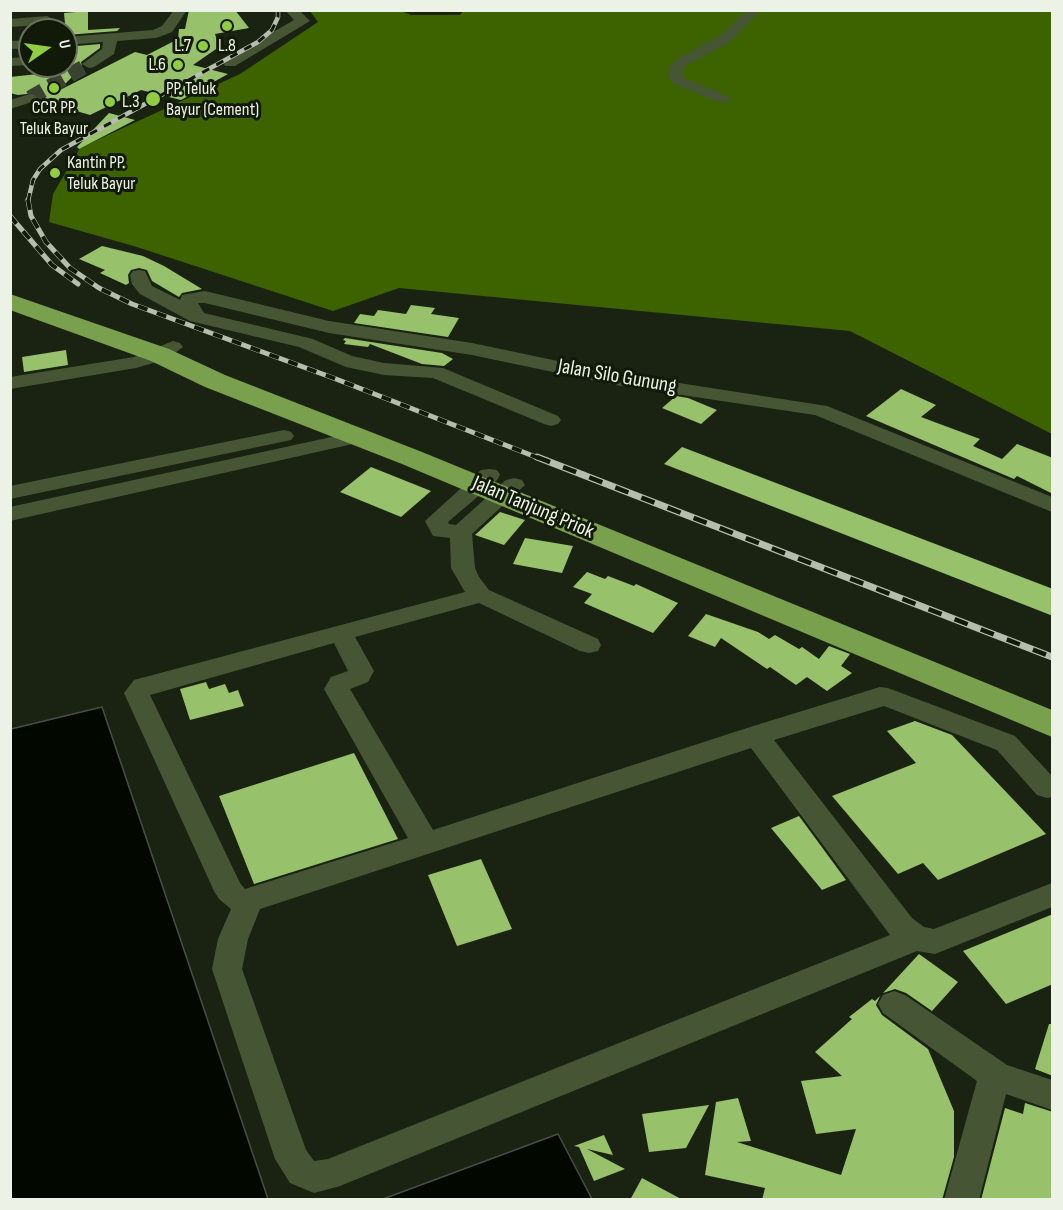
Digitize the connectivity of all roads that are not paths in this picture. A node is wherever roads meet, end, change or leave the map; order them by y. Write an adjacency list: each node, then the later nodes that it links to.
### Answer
1 (181, 10): 4 (street)
2 (291, 10): 6 (street)
3 (755, 10): 8 (street)
4 (111, 38): 5 (street); 7 (street)
5 (78, 40)
6 (230, 63)
7 (89, 64)
8 (723, 99)
9 (139, 275): 12 (street)
10 (10, 286): 13 (highway, Jalan Tanjung Priok)
11 (10, 301): 13 (highway, Jalan Tanjung Priok)
12 (197, 317): 13 (street); 15 (street); 19 (street, Jalan Silo Gunung)
13 (164, 348): 14 (street); 16 (highway, Jalan Tanjung Priok); 17 (highway, Jalan Tanjung Priok)
14 (10, 383)
15 (551, 420)
16 (346, 431): 17 (highway, Jalan Tanjung Priok); 18 (street); 20 (street)
17 (496, 485): 21 (street); 24 (highway, Jalan Tanjung Priok); 25 (highway, Jalan Tanjung Priok)
18 (10, 493)
19 (1053, 505)
20 (10, 514)
21 (481, 595): 22 (street); 23 (street)
22 (341, 633): 28 (street); 30 (street)
23 (589, 645)
24 (1053, 703)
25 (1053, 724)
26 (756, 735): 27 (street); 28 (street); 31 (street)
27 (1047, 788)
28 (425, 842): 30 (street)
29 (1053, 895): 31 (street)
30 (249, 901): 31 (street)
31 (916, 938)
32 (894, 1004): 33 (street)
33 (995, 1075): 34 (street); 35 (street)
34 (1053, 1095)
35 (962, 1200)

